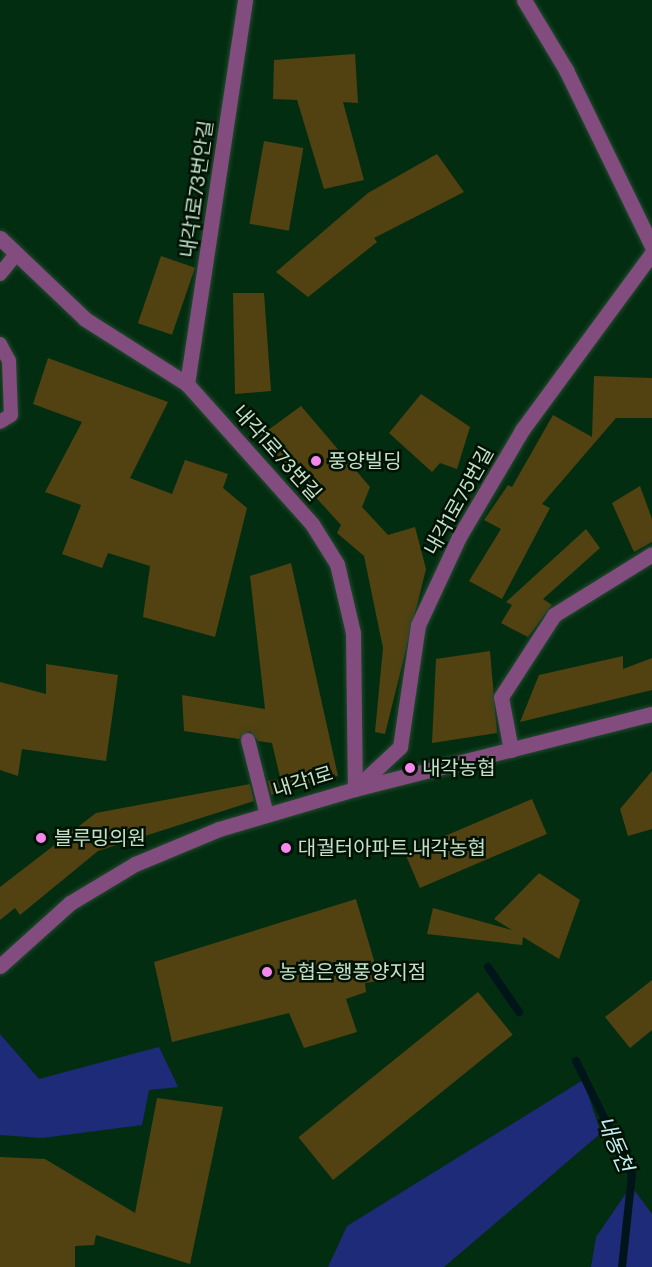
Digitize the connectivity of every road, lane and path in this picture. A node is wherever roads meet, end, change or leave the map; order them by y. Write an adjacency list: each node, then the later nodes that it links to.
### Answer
1 (245, 0): 9 (street, 내각1로73번안길)
2 (524, 0): 4 (street)
3 (0, 238): 6 (street, 내각1로73번길)
4 (652, 246)
5 (652, 253): 15 (street, 내각1로75번길)
6 (16, 254): 7 (lane); 9 (street, 내각1로73번길)
7 (0, 274)
8 (0, 344): 10 (lane)
9 (187, 384): 15 (street, 내각1로73번길)
10 (0, 422)
11 (652, 554): 14 (street)
12 (652, 714): 14 (street, 내각1로)
13 (248, 740): 16 (lane)
14 (511, 750): 15 (street, 내각1로)
15 (355, 789): 16 (street, 내각1로)
16 (267, 815): 17 (street, 내각1로)
17 (0, 966)

